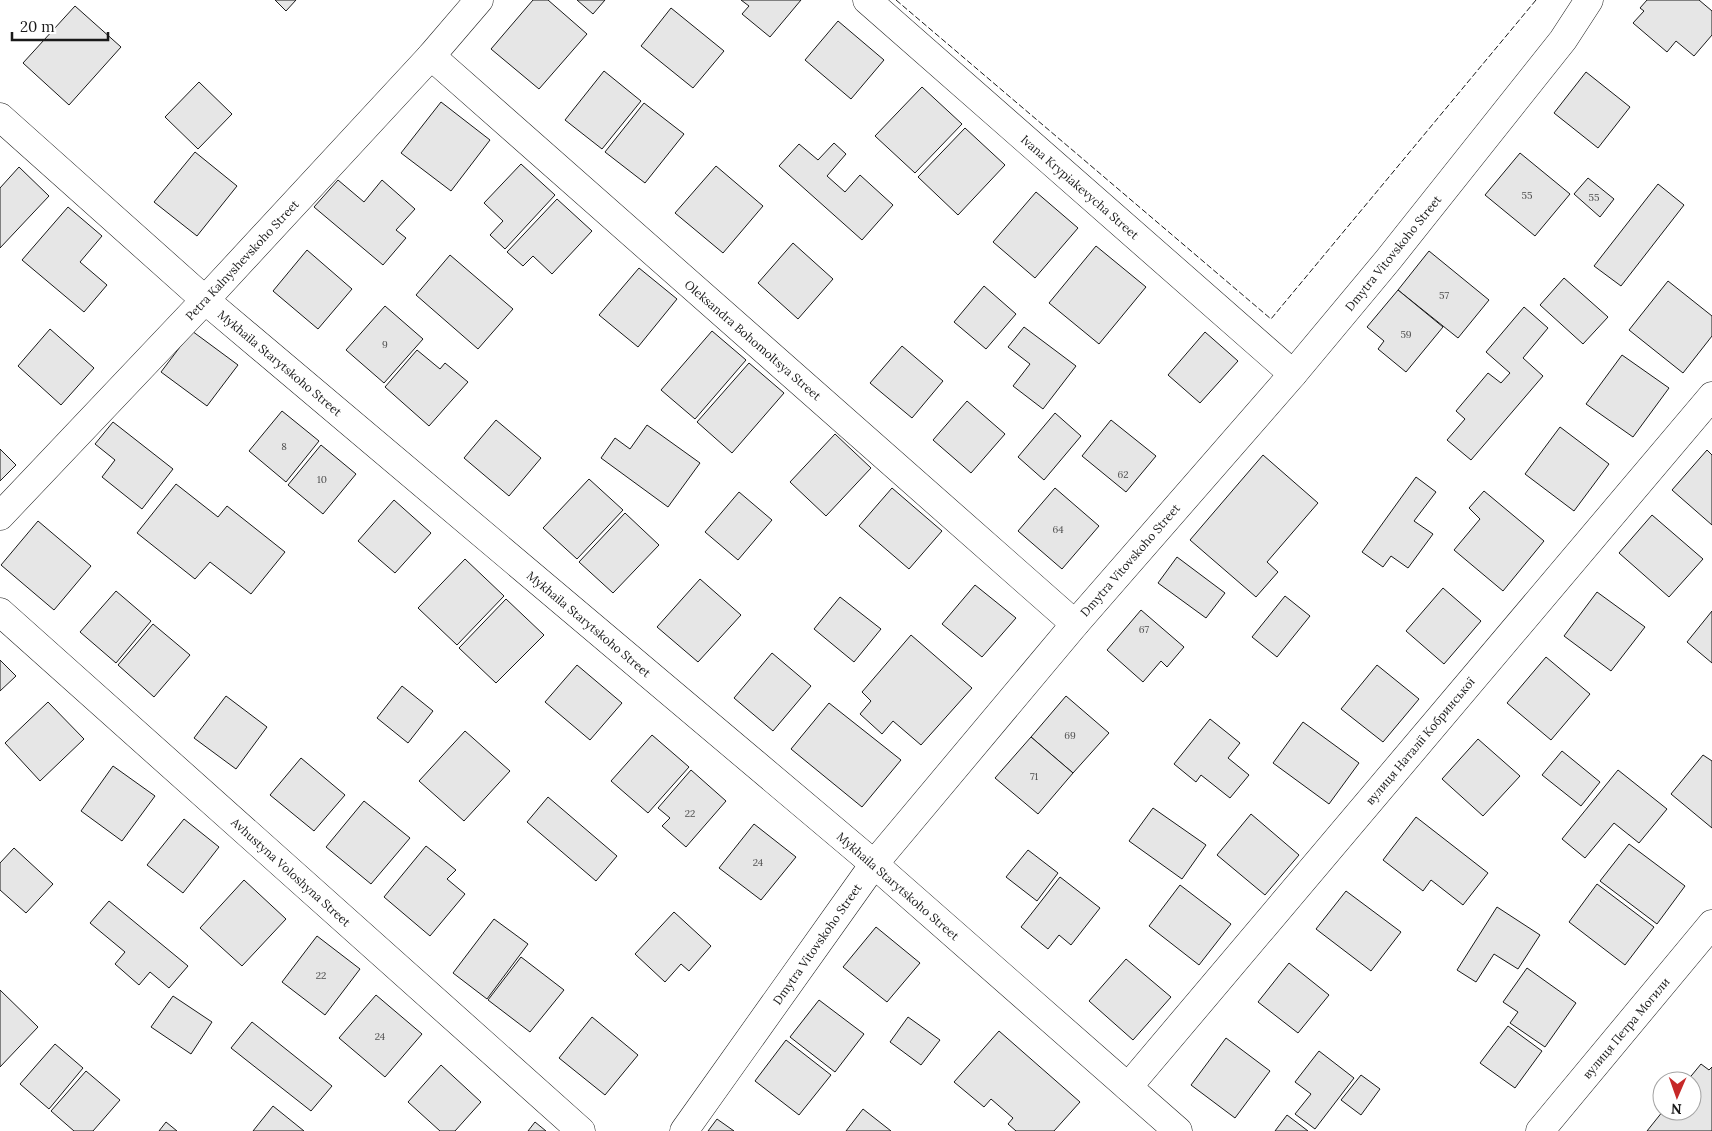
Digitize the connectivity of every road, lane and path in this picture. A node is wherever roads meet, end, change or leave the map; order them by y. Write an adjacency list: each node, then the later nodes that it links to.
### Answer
1 (479, 0): 4 (street, Petra Kalnyshevskoho Street)
2 (867, 0): 7 (street, Ivana Krypiakevycha Street)
3 (1589, 0): 7 (street, Dmytra Vitovskoho Street)
4 (430, 56): 6 (street, Petra Kalnyshevskoho Street); 11 (street, Oleksandra Bohomoltsya Street)
5 (0, 117): 6 (street, Mykhaila Starytskoho Street)
6 (205, 300): 9 (street, Petra Kalnyshevskoho Street); 12 (street, Mykhaila Starytskoho Street)
7 (1293, 374): 11 (street, Dmytra Vitovskoho Street)
8 (1712, 396): 14 (street, вулиця Наталії Кобринської)
9 (0, 516)
10 (0, 612): 15 (street, Avhustyna Voloshyna Street)
11 (1075, 624): 12 (street, Dmytra Vitovskoho Street)
12 (874, 864): 14 (street, Mykhaila Starytskoho Street); 16 (street, Dmytra Vitovskoho Street)
13 (1712, 924): 18 (street, вулиця Петра Могили)
14 (1128, 1087): 17 (street, Mykhaila Starytskoho Street)
15 (581, 1131)
16 (684, 1131)
17 (1178, 1131)
18 (1540, 1131)

